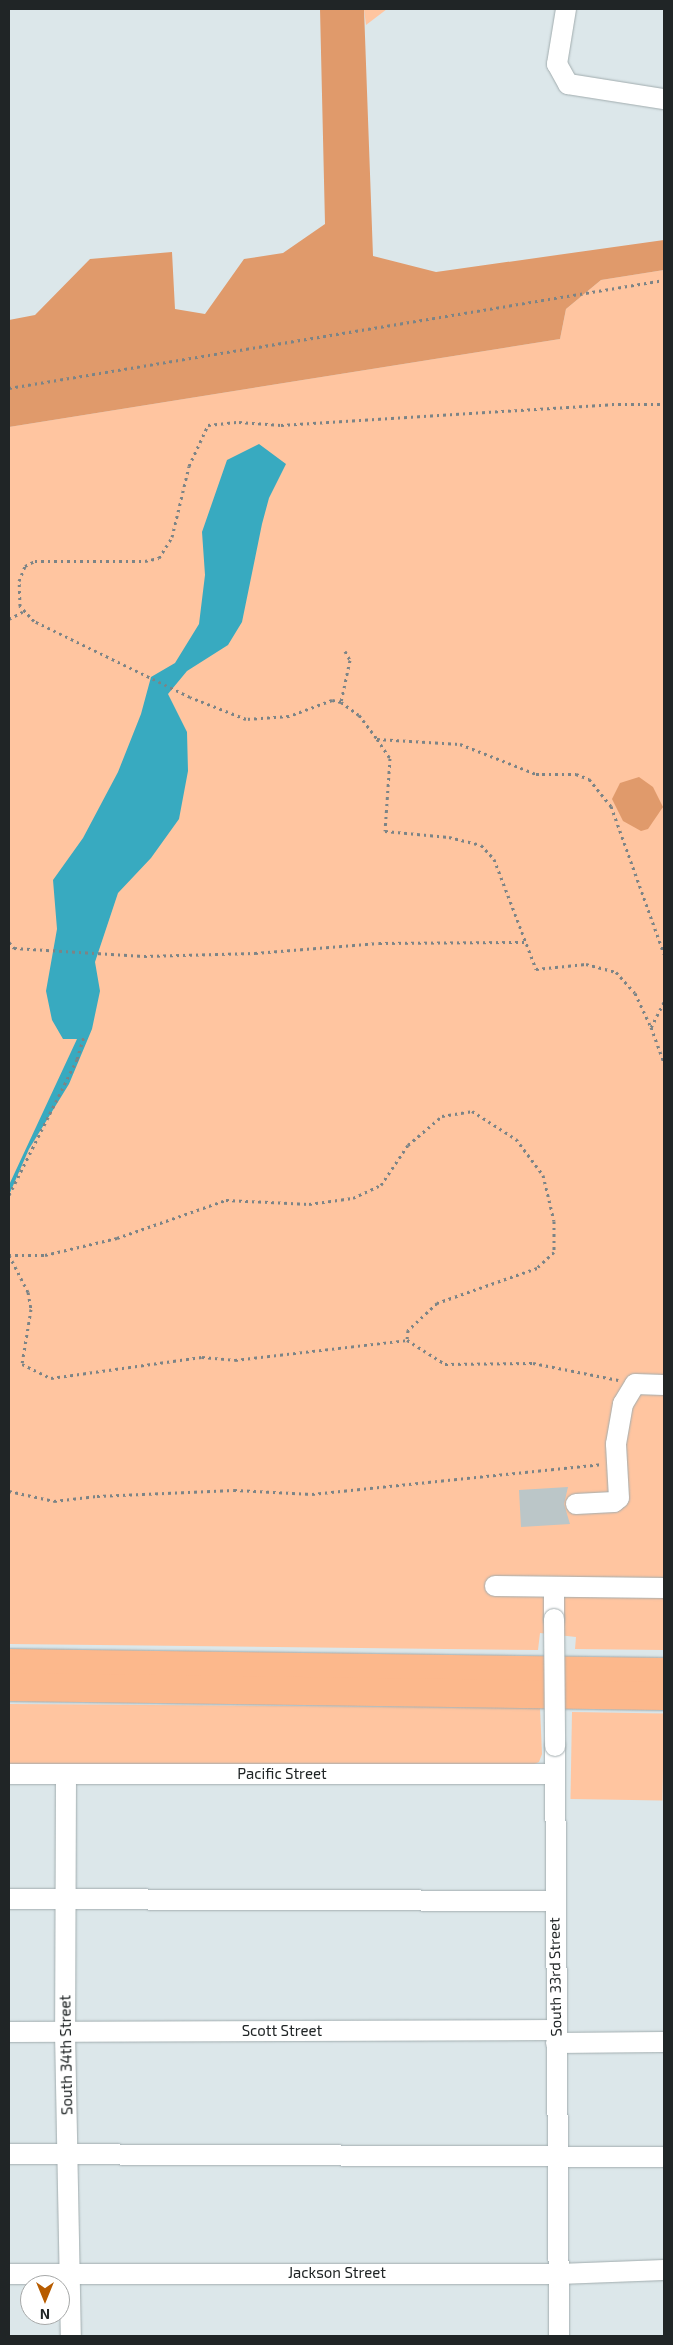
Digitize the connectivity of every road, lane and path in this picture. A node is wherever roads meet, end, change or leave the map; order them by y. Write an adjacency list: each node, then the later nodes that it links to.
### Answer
1 (566, 9): 2 (street)
2 (664, 98)
3 (664, 280): 4 (path)
4 (9, 388)
5 (664, 404): 6 (path)
6 (24, 611): 7 (path); 9 (path)
7 (9, 619)
8 (345, 651): 9 (path)
9 (341, 702): 10 (path)
10 (378, 739): 12 (path); 15 (path)
11 (9, 942): 14 (path)
12 (524, 942): 14 (path); 17 (path)
13 (9, 947): 14 (path)
14 (14, 948)
15 (664, 954)
16 (664, 1002): 17 (path)
17 (651, 1027): 19 (path)
18 (84, 1036): 20 (path)
19 (664, 1062)
20 (9, 1195)
21 (9, 1255): 22 (path); 22 (path)
22 (407, 1340): 23 (path)
23 (635, 1384): 24 (street); 25 (street)
24 (664, 1384)
25 (616, 1462): 26 (path); 27 (street)
26 (9, 1491)
27 (576, 1504)
28 (496, 1586): 29 (street)
29 (554, 1587): 30 (street); 37 (street, South 33rd Street, bridge)
30 (664, 1588)
31 (9, 1663): 32 (highway)
32 (664, 1672)
33 (9, 1687): 34 (highway)
34 (664, 1696)
35 (9, 1774): 36 (street, Pacific Street)
36 (66, 1774): 37 (street, Pacific Street); 39 (street, South 34th Street)
37 (554, 1774): 40 (street, South 33rd Street)
38 (9, 1899): 39 (street)
39 (66, 1900): 40 (street); 42 (street, South 34th Street)
40 (555, 1901): 43 (street, South 33rd Street)
41 (9, 2032): 42 (street, Scott Street)
42 (65, 2032): 43 (street, Scott Street); 46 (street, South 34th Street)
43 (556, 2037): 44 (street, Scott Street); 47 (street, South 33rd Street)
44 (664, 2042)
45 (9, 2154): 46 (street)
46 (68, 2154): 47 (street); 51 (street, South 34th Street)
47 (558, 2156): 48 (street); 52 (street, South 33rd Street)
48 (664, 2157)
49 (664, 2270): 52 (street, Jackson Street)
50 (9, 2274): 51 (street, Jackson Street)
51 (71, 2274): 52 (street, Jackson Street); 53 (street, South 34th Street)
52 (559, 2274): 54 (street, South 33rd Street)
53 (71, 2336)
54 (560, 2336)

